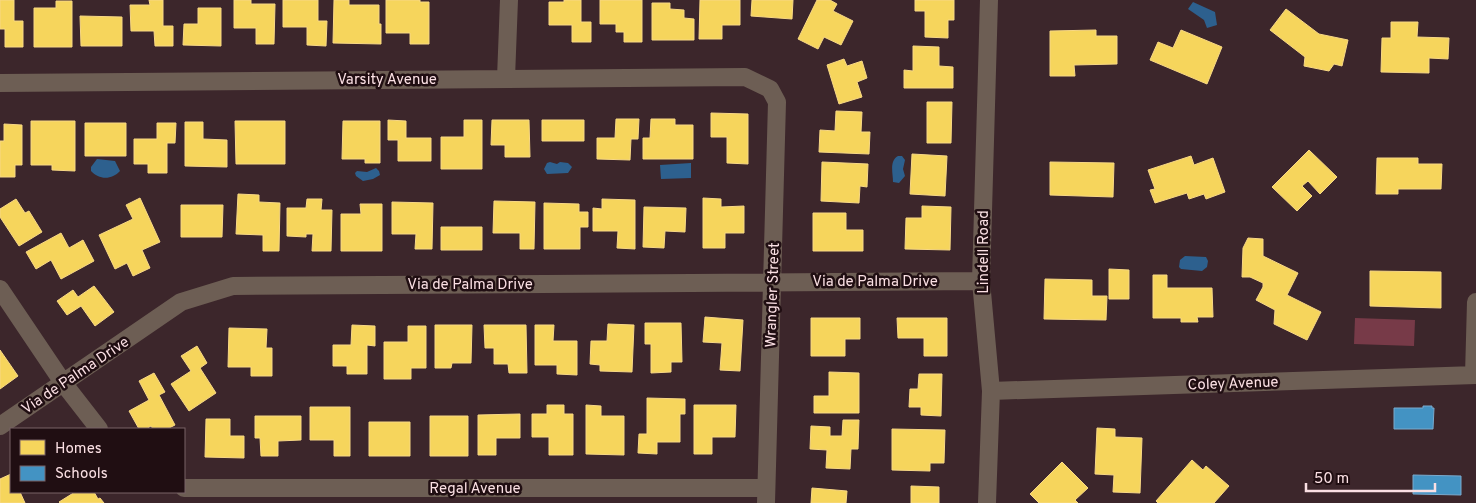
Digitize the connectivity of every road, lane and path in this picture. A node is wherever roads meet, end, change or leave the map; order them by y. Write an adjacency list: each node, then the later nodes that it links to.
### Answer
1 (509, 0): 3 (street)
2 (988, 0): 6 (street, Lindell Road)
3 (506, 78): 4 (street, Varsity Avenue); 5 (street, Varsity Avenue)
4 (0, 83)
5 (770, 89): 7 (street, Wrangler Street)
6 (981, 281): 7 (street, Via de Palma Drive); 12 (street, Lindell Road)
7 (772, 282): 11 (street, Via de Palma Drive); 16 (street, Wrangler Street)
8 (0, 289): 11 (street)
9 (1476, 302): 10 (street)
10 (1475, 375): 12 (street, Coley Avenue)
11 (64, 384): 13 (street, Via de Palma Drive); 14 (street)
12 (991, 391): 17 (street, Lindell Road)
13 (0, 426)
14 (98, 428)
15 (185, 488): 16 (street, Regal Avenue)
16 (766, 495)
17 (987, 503)

